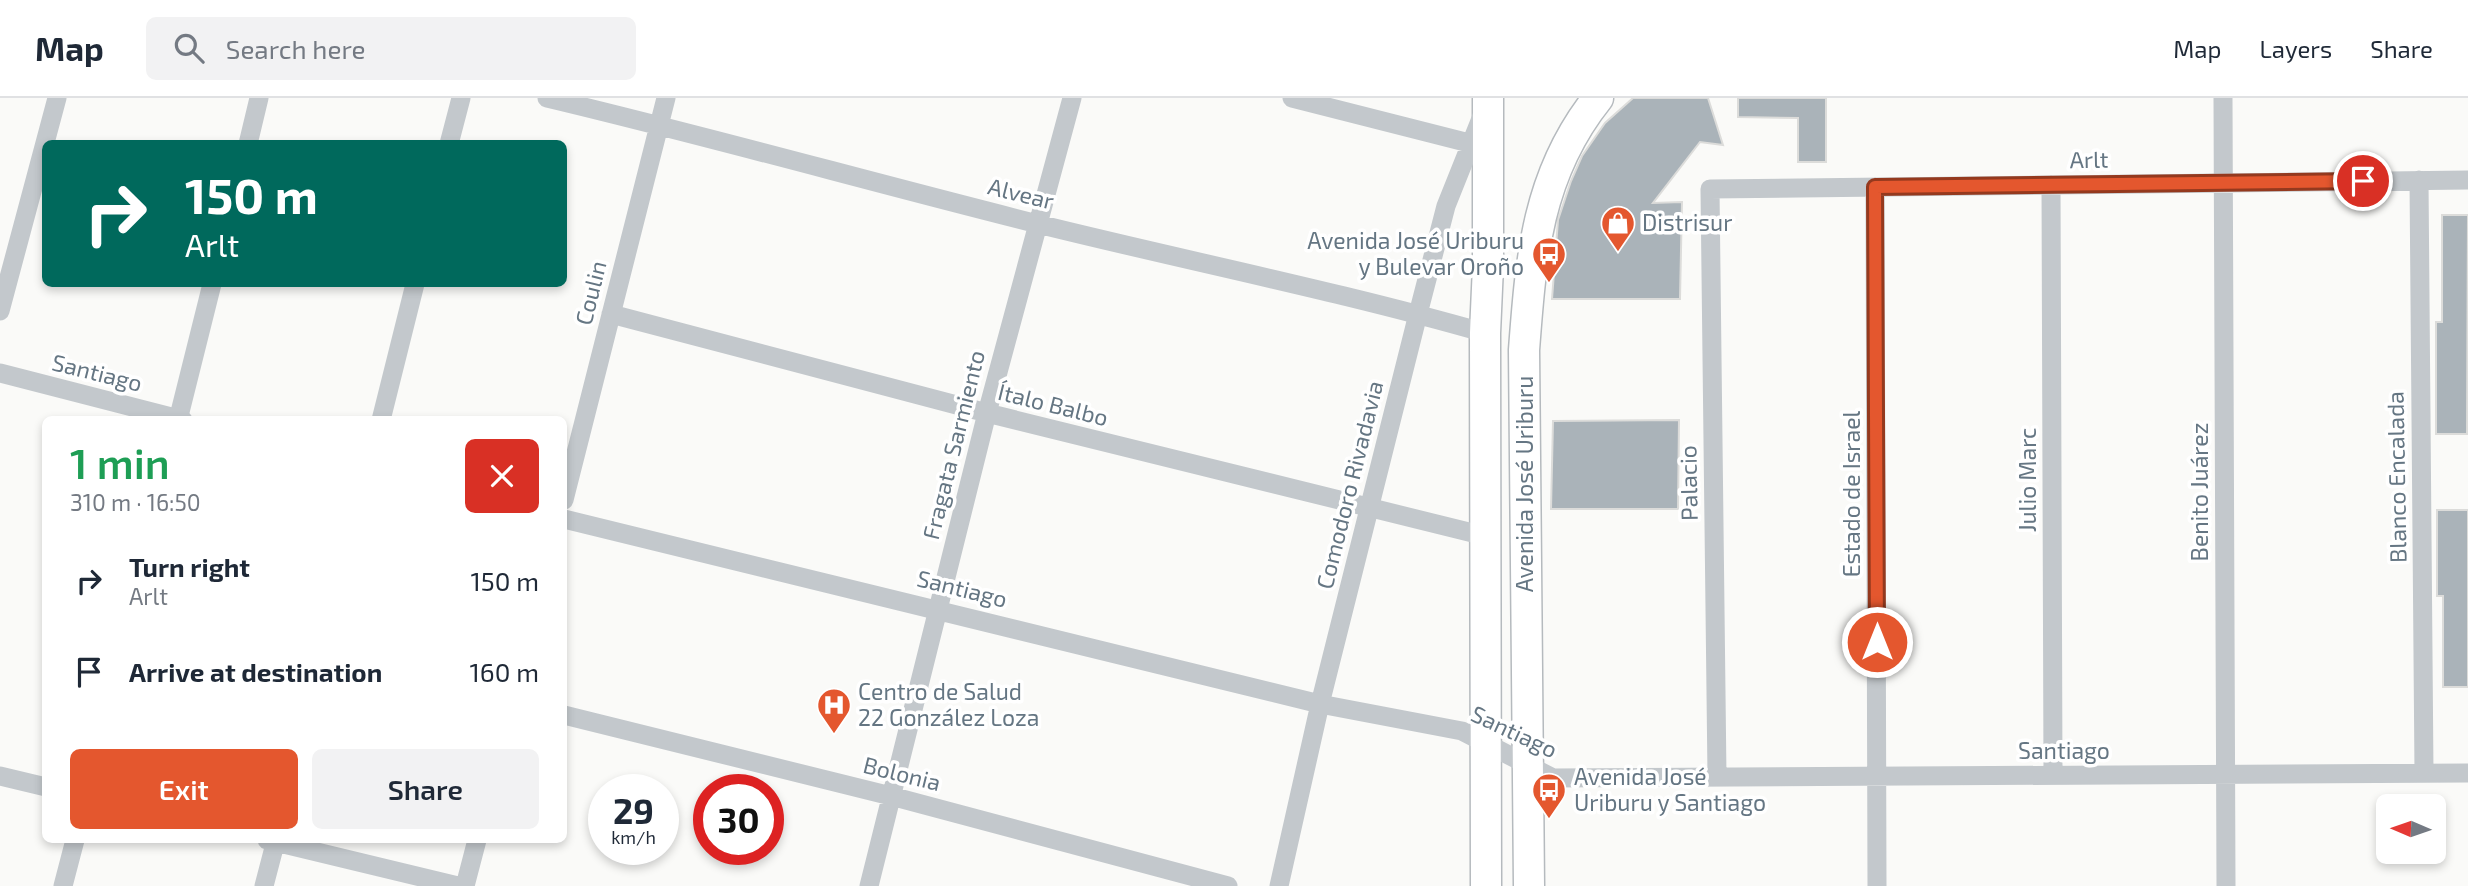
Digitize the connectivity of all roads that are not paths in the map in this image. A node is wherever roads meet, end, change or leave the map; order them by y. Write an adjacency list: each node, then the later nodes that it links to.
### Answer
1 (57, 98): 12 (street)
2 (259, 98): 13 (street)
3 (461, 98): 14 (street)
4 (547, 98): 11 (street, Alvear)
5 (666, 98): 11 (street, Coulin)
6 (1072, 98): 23 (street, Fragata Sarmiento)
7 (1292, 98): 15 (street)
8 (1598, 98): 43 (main road, Avenida José Uriburu)
9 (2223, 98): 19 (street, Benito Juárez)
10 (1488, 100): 15 (main road, Avenida José Uriburu)
11 (659, 125): 23 (street, Alvear); 27 (street, Coulin)
12 (46, 140)
13 (249, 140)
14 (450, 140)
15 (1480, 146): 28 (street, Comodoro Rivadavia); 29 (main road, Avenida José Uriburu)
16 (42, 154): 26 (street)
17 (2418, 180): 18 (street, Arlt); 19 (street, Arlt); 44 (street, Blanco Encalada)
18 (2468, 180)
19 (2224, 182): 20 (street, Arlt); 46 (street, Benito Juárez)
20 (2051, 185): 21 (street, Arlt); 47 (street, Julio Marc)
21 (1875, 187): 22 (street, Arlt); 49 (street, Estado de Israel)
22 (1710, 189): 50 (street, Palacio)
23 (1038, 224): 28 (street, Alvear); 31 (street, Fragata Sarmiento)
24 (211, 287): 33 (street)
25 (414, 287): 34 (street)
26 (0, 311)
27 (611, 314): 31 (street, Ítalo Balbo); 35 (street, Coulin)
28 (1418, 314): 29 (street, Alvear); 36 (street, Comodoro Rivadavia)
29 (1485, 333): 38 (main road, Avenida José Uriburu)
30 (0, 373): 32 (street, Santiago)
31 (987, 413): 36 (street, Ítalo Balbo); 39 (street, Fragata Sarmiento)
32 (164, 416)
33 (180, 416)
34 (382, 416)
35 (567, 488)
36 (1370, 509): 38 (street, Ítalo Balbo); 40 (street, Comodoro Rivadavia)
37 (567, 520): 39 (street, Santiago)
38 (1485, 536): 42 (main road, Avenida José Uriburu)
39 (938, 608): 40 (street, Santiago); 52 (street, Fragata Sarmiento)
40 (1320, 704): 42 (street, Santiago); 63 (street, Comodoro Rivadavia)
41 (567, 716): 52 (street, Bolonia)
42 (1486, 745): 43 (street, Santiago); 64 (main road, Avenida José Uriburu)
43 (1527, 765): 50 (street, Santiago); 65 (main road, Avenida José Uriburu)
44 (2424, 773): 45 (street, Santiago); 46 (street, Santiago)
45 (2468, 773)
46 (2226, 774): 47 (street, Santiago); 67 (street, Benito Juárez)
47 (2053, 775): 49 (street, Santiago)
48 (0, 776): 51 (street)
49 (1877, 776): 50 (street, Santiago); 66 (street, Estado de Israel)
50 (1717, 777)
51 (42, 786)
52 (891, 796): 61 (street, Fragata Sarmiento); 62 (street, Bolonia)
53 (74, 843): 57 (street)
54 (273, 843): 58 (street)
55 (281, 843): 59 (street)
56 (476, 843): 60 (street)
57 (63, 886)
58 (264, 886)
59 (458, 886)
60 (465, 886)
61 (869, 886)
62 (1228, 886)
63 (1279, 886)
64 (1486, 886)
65 (1529, 886)
66 (1877, 886)
67 (2226, 886)

